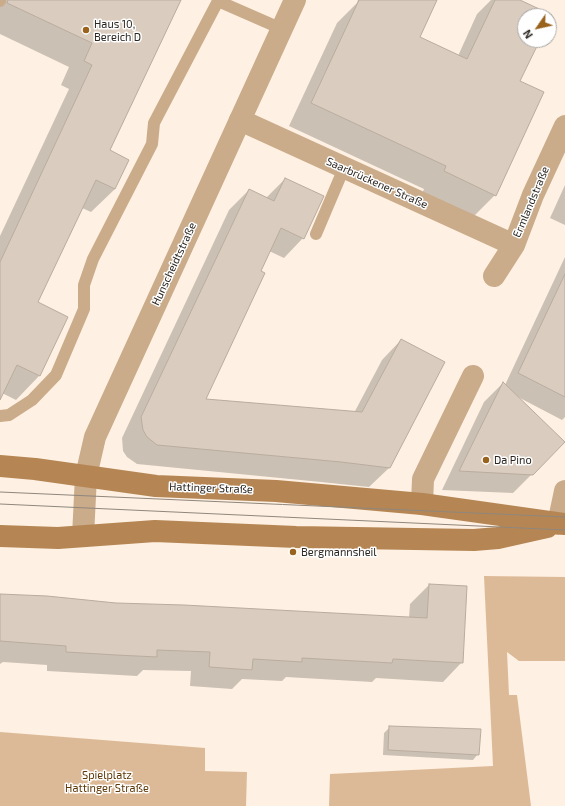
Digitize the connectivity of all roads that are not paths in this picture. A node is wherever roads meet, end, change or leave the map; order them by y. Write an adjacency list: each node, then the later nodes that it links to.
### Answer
1 (295, 0): 2 (street, Hunscheidtstraße)
2 (282, 30): 3 (street, Hunscheidtstraße); 10 (lane)
3 (240, 120): 5 (street, Saarbrückener Straße); 12 (street, Hunscheidtstraße)
4 (565, 126): 7 (street, Ermlandstraße)
5 (344, 168): 6 (lane); 7 (street, Saarbrückener Straße)
6 (316, 234)
7 (514, 245): 8 (street, Ermlandstraße)
8 (494, 276)
9 (473, 376): 14 (street)
10 (0, 416)
11 (0, 466): 12 (main road, Hattinger Straße)
12 (86, 476): 14 (main road, Hattinger Straße); 17 (street, Hunscheidtstraße)
13 (565, 491): 15 (street)
14 (422, 504): 15 (main road, Hattinger Straße); 18 (main road)
15 (561, 524): 18 (main road)
16 (0, 536): 17 (main road)
17 (83, 536): 18 (main road)
18 (422, 539)

